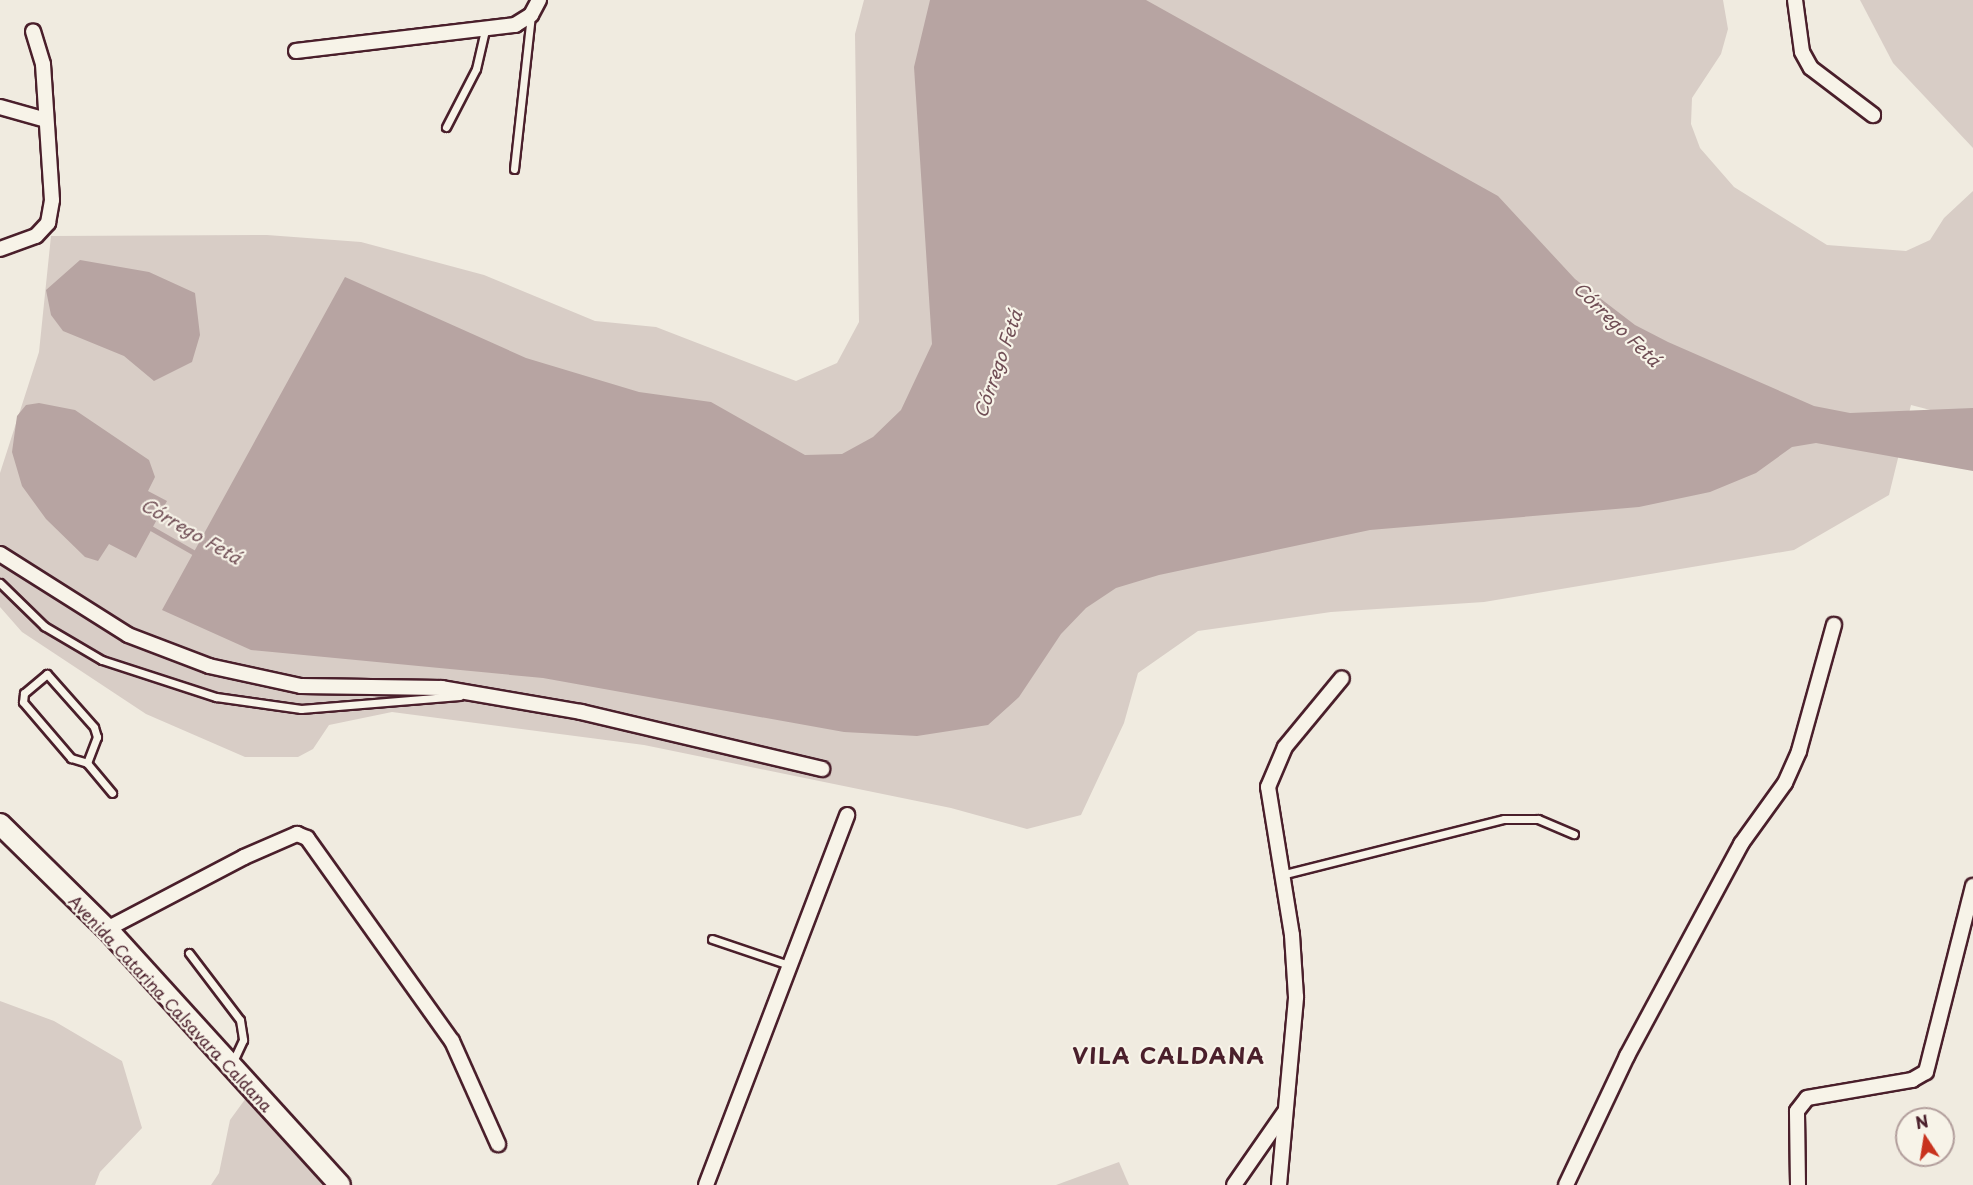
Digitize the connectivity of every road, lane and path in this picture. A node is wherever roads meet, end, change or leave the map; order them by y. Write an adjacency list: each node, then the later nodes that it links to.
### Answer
1 (539, 0): 3 (street)
2 (1795, 0): 8 (street)
3 (531, 15): 5 (street); 11 (lane)
4 (33, 31): 9 (street)
5 (485, 31): 6 (street); 10 (lane)
6 (296, 51)
7 (0, 107): 9 (street)
8 (1873, 115)
9 (46, 120): 12 (street)
10 (446, 127)
11 (514, 169)
12 (0, 249)
13 (0, 554): 17 (street)
14 (0, 584): 17 (lane)
15 (1834, 625): 37 (street)
16 (1342, 678): 24 (street)
17 (481, 695): 19 (street)
18 (87, 763): 18 (lane); 20 (lane)
19 (822, 769)
20 (112, 793)
21 (847, 815): 29 (street)
22 (0, 824): 26 (street, Avenida Catarina Calsavara Caldana)
23 (1574, 834): 24 (lane)
24 (1281, 875): 31 (street)
25 (1973, 886): 38 (street)
26 (107, 929): 30 (street, Avenida Catarina Calsavara Caldana); 32 (street)
27 (712, 939): 29 (lane)
28 (189, 953): 30 (lane)
29 (786, 964): 34 (street)
30 (231, 1066): 33 (street, Avenida Catarina Calsavara Caldana)
31 (1286, 1111): 35 (street); 36 (street)
32 (498, 1144)
33 (340, 1185)
34 (706, 1185)
35 (1234, 1185)
36 (1279, 1185)
37 (1566, 1185)
38 (1798, 1185)

